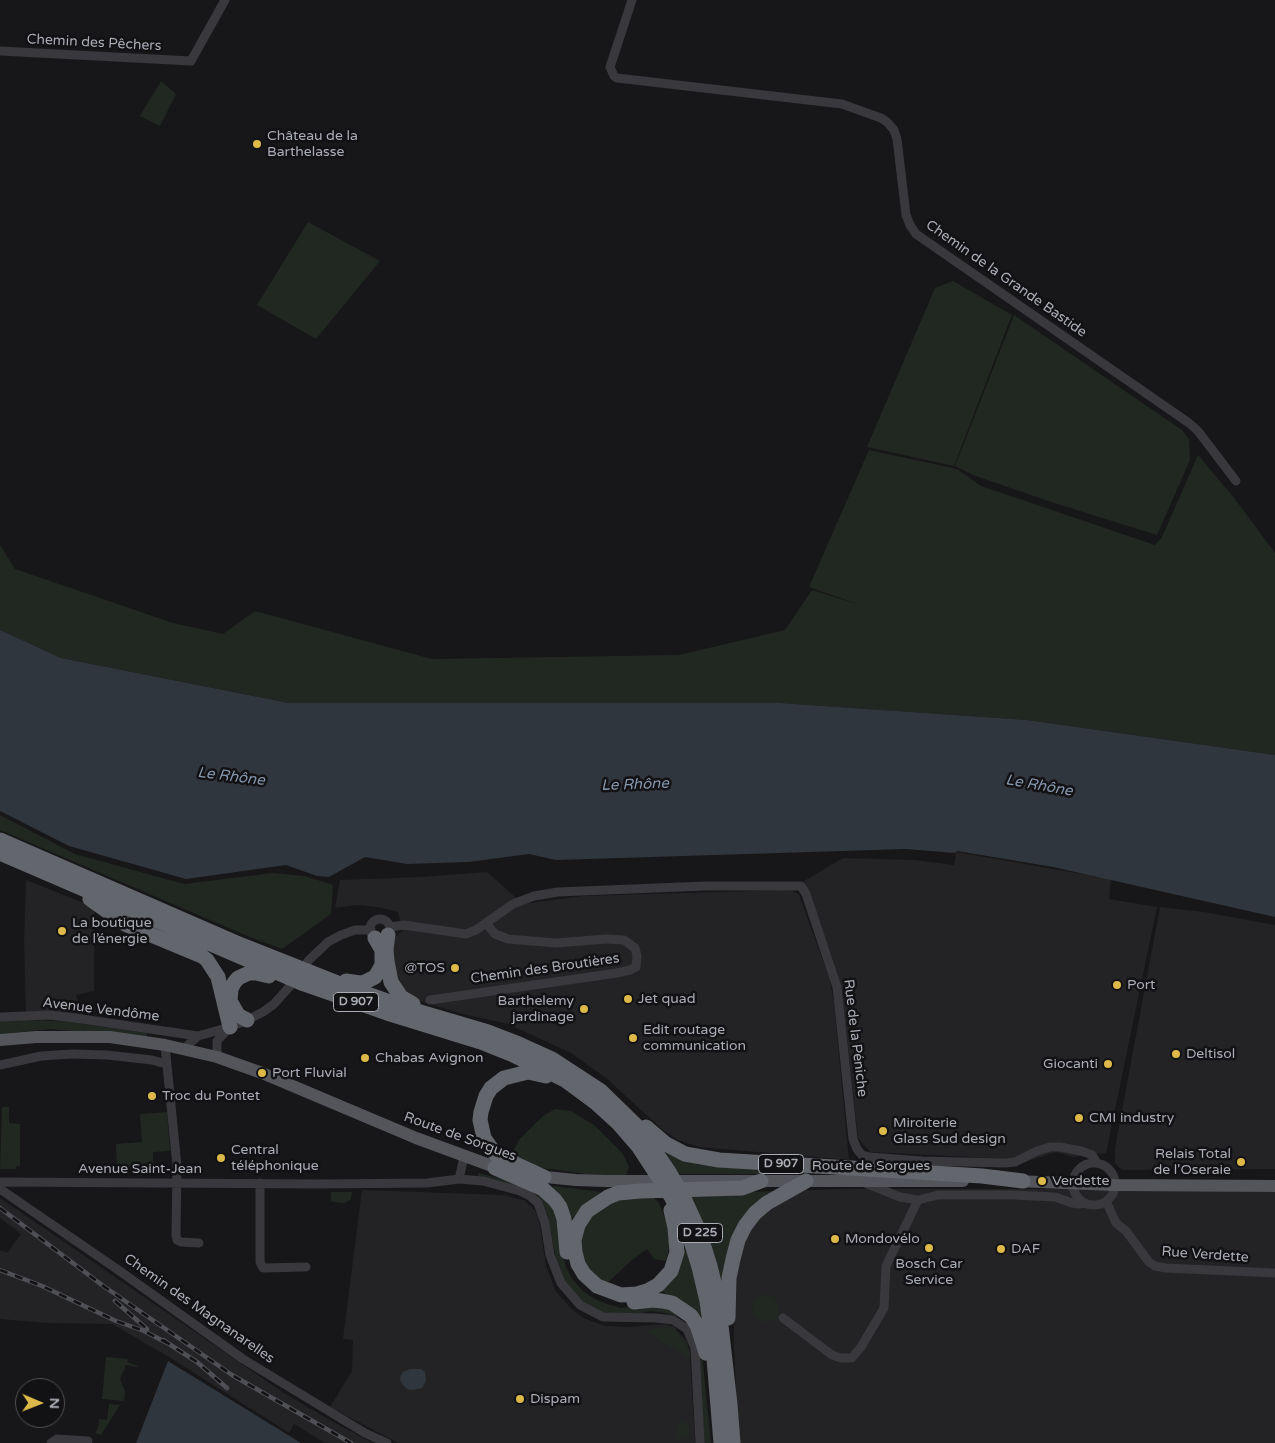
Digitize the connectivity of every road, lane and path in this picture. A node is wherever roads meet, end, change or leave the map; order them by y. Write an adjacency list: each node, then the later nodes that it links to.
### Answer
1 (225, 0): 3 (street, Chemin des Pêchers)
2 (632, 0): 4 (street, Chemin de la Grande Bastide)
3 (0, 51)
4 (1236, 481)
5 (0, 840): 10 (highway, D 907)
6 (0, 853): 7 (highway, D 907)
7 (50, 875): 11 (highway, D 907); 15 (highway)
8 (486, 923): 9 (street); 12 (street, Chemin des Broutières); 27 (street, Rue de la Péniche)
9 (381, 932): 10 (highway); 14 (street); 16 (highway)
10 (234, 942): 16 (highway, D 907)
11 (304, 984): 14 (highway); 26 (highway, D 907)
12 (430, 1000)
13 (0, 1017): 17 (street, Avenue Vendôme)
14 (247, 1020): 15 (street)
15 (230, 1027): 17 (street); 19 (street)
16 (488, 1032): 25 (highway, D 907)
17 (202, 1035): 19 (street); 21 (street)
18 (0, 1040): 20 (main road, Route de Sorgues)
19 (217, 1042): 22 (street)
20 (165, 1045): 21 (main road, Route de Sorgues); 23 (street)
21 (188, 1050): 22 (main road, Route de Sorgues)
22 (217, 1057): 28 (main road, Route de Sorgues)
23 (166, 1064): 24 (street); 41 (street)
24 (0, 1065)
25 (570, 1070): 38 (highway, D 907); 54 (highway, D 225)
26 (641, 1149): 31 (highway); 43 (highway, D 907); 55 (highway, D 225)
27 (1072, 1149): 29 (street); 34 (street)
28 (464, 1156): 30 (main road, Route de Sorgues); 33 (street)
29 (1096, 1163): 34 (street); 39 (street)
30 (494, 1168): 31 (main road, Route de Sorgues / D 907); 55 (highway, D 225)
31 (544, 1177): 43 (main road, Route de Sorgues / D 907)
32 (1275, 1178): 39 (main road, D 907)
33 (459, 1179): 42 (street, Avenue Saint-Jean); 59 (street, Avenue Saint-Jean)
34 (1075, 1179): 38 (main road, Route de Sorgues / D 907); 39 (main road, D 907); 46 (street); 49 (street)
35 (760, 1181): 36 (main road, Route de Sorgues / D 907); 43 (highway, D 907)
36 (806, 1181): 37 (main road, Route de Sorgues / D 907); 54 (highway, D 225)
37 (861, 1181): 38 (main road, Route de Sorgues / D 907); 47 (street)
38 (1022, 1181)
39 (1114, 1181): 44 (main road, D 907); 48 (street)
40 (0, 1182): 41 (street, Avenue Saint-Jean)
41 (176, 1182): 42 (street, Avenue Saint-Jean); 50 (street)
42 (260, 1183): 51 (street)
43 (638, 1186)
44 (1275, 1186)
45 (0, 1189): 58 (street, Chemin des Magnanarelles)
46 (1055, 1197): 47 (street); 49 (street)
47 (918, 1200): 53 (street)
48 (1106, 1201): 49 (street); 52 (street, Rue Verdette)
49 (1085, 1203)
50 (199, 1243)
51 (306, 1267)
52 (1275, 1273)
53 (783, 1318)
54 (730, 1404): 60 (highway, D 225)
55 (721, 1438)
56 (88, 1441): 57 (street)
57 (51, 1443)
58 (387, 1443)
59 (700, 1443)
60 (733, 1443)

